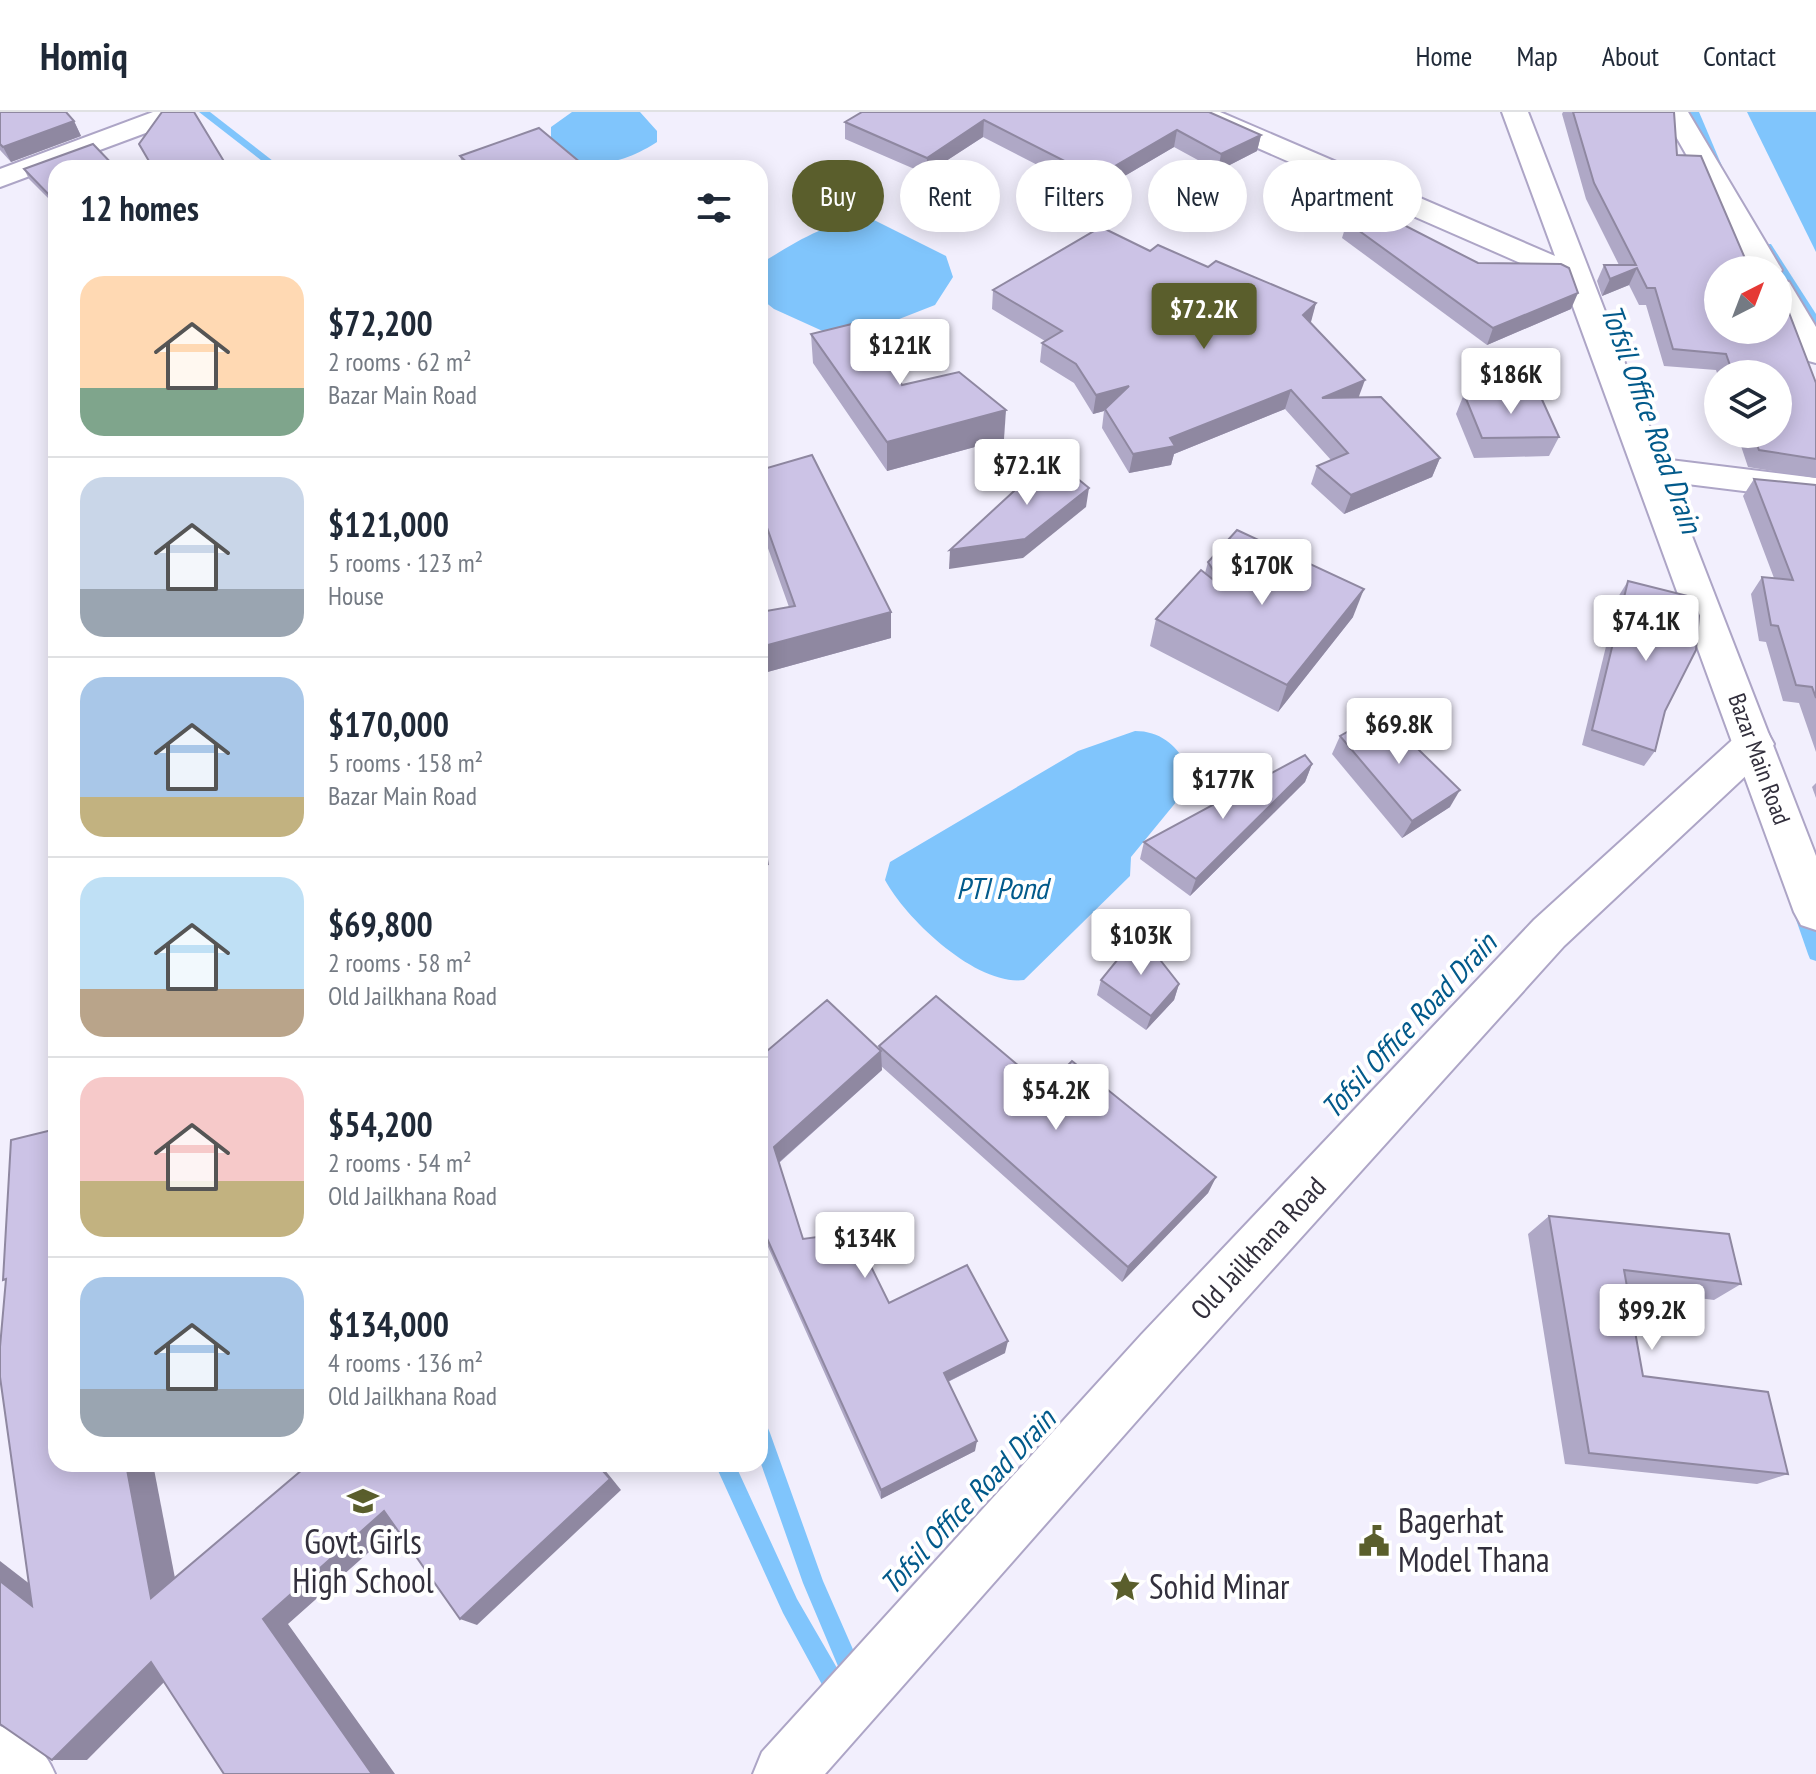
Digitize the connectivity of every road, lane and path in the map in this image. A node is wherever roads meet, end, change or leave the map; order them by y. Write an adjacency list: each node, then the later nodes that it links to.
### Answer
1 (177, 112): 5 (street)
2 (1198, 112): 9 (street)
3 (1515, 112): 9 (street, Bazar Main Road)
4 (1675, 112): 8 (street)
5 (50, 160)
6 (48, 161): 7 (street)
7 (0, 179)
8 (1759, 256)
9 (1577, 277): 12 (street, Bazar Main Road)
10 (1792, 312): 11 (street)
11 (1816, 353)
12 (1649, 468): 13 (street); 14 (street, Bazar Main Road)
13 (1816, 489)
14 (1754, 744): 15 (street, Bazar Main Road); 18 (street, Old Jailkhana Road)
15 (1816, 912)
16 (0, 1757): 17 (street)
17 (24, 1774)
18 (784, 1774)

